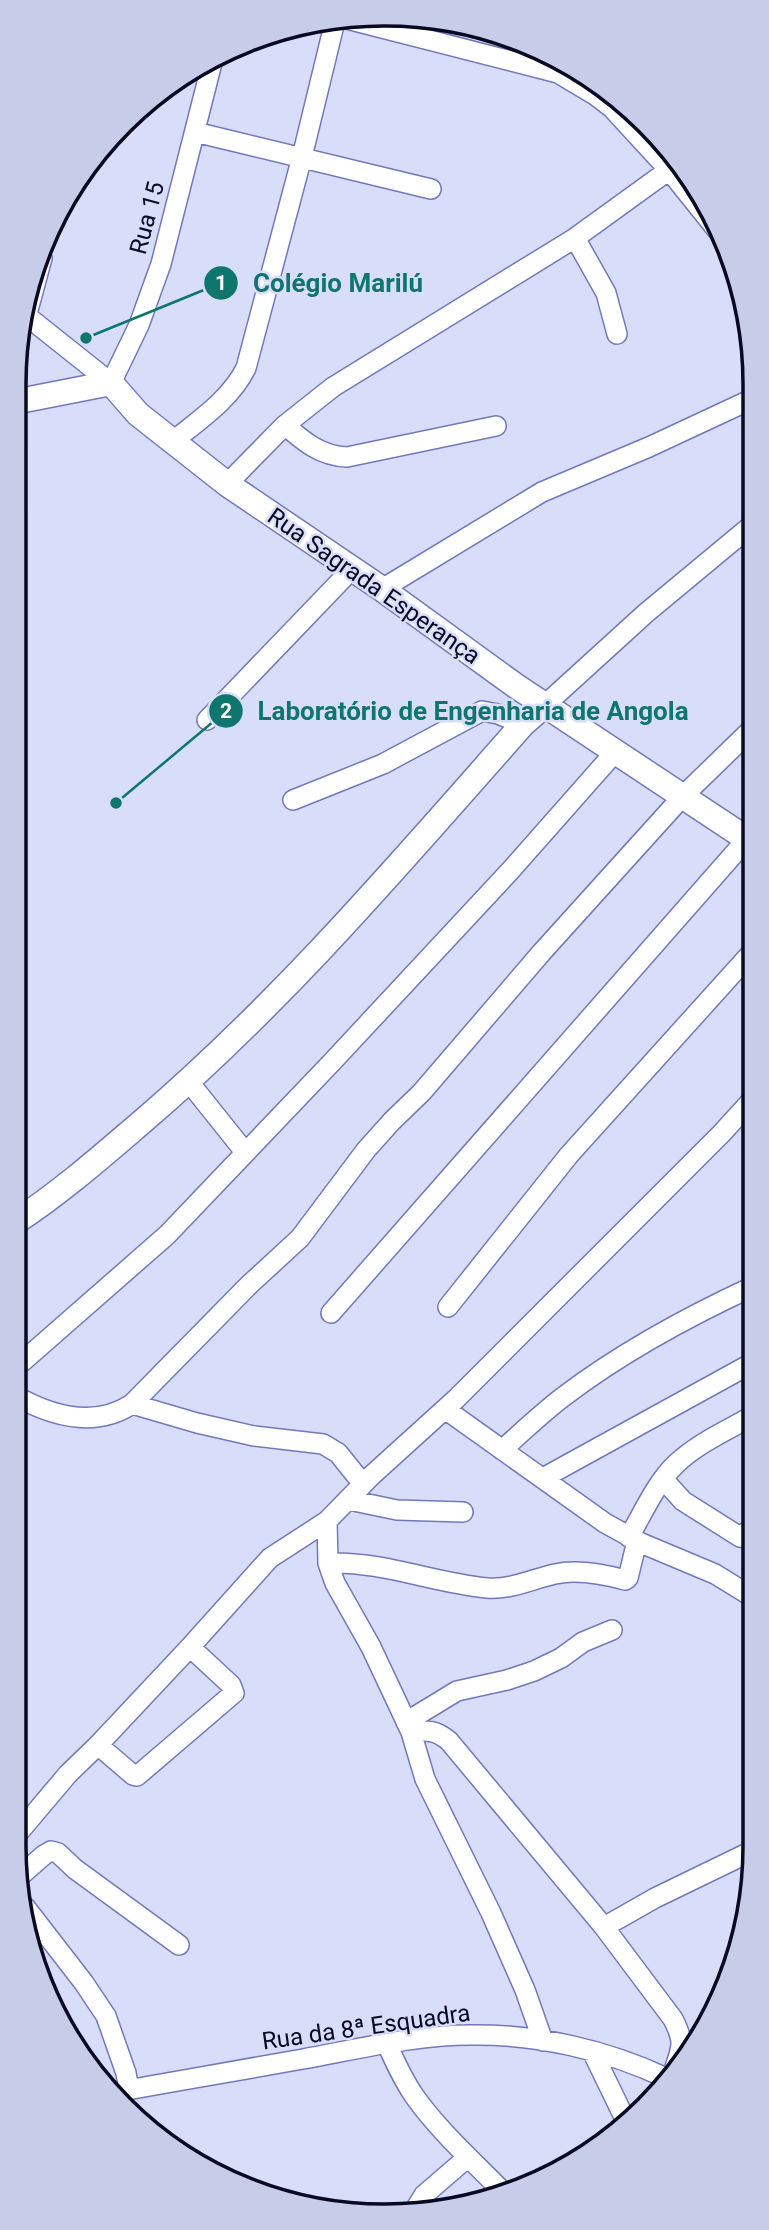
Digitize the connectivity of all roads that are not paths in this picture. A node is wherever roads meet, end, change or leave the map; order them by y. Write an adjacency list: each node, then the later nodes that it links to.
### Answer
1 (386, 26): 3 (street)
2 (335, 30): 7 (street)
3 (544, 63)
4 (206, 73): 6 (street, Rua 15)
5 (632, 125): 8 (street)
6 (195, 132): 7 (street); 14 (street, Rua 15)
7 (303, 157): 9 (street); 19 (street)
8 (669, 170): 10 (street); 11 (street)
9 (430, 189)
10 (686, 191)
11 (575, 238): 13 (street); 17 (street)
12 (32, 319): 14 (street)
13 (617, 334)
14 (111, 383): 15 (street); 19 (street, Rua Sagrada Esperança)
15 (26, 400)
16 (743, 403): 23 (street)
17 (285, 425): 18 (street); 20 (street)
18 (496, 426)
19 (172, 442): 20 (street, Rua Sagrada Esperança)
20 (227, 484): 22 (street, Rua Sagrada Esperança)
21 (743, 532): 24 (street)
22 (352, 569): 23 (street, Rua Sagrada Esperança); 25 (street)
23 (383, 589): 24 (street, Rua Sagrada Esperança)
24 (546, 704): 26 (street); 28 (street, Rua Sagrada Esperança)
25 (207, 720)
26 (523, 723): 30 (street); 34 (street)
27 (743, 738): 29 (street)
28 (616, 751): 29 (street, Rua Sagrada Esperança); 36 (street)
29 (683, 796): 31 (street, Rua Sagrada Esperança); 44 (street)
30 (293, 800)
31 (743, 836)
32 (743, 849): 40 (street)
33 (743, 962): 39 (street)
34 (189, 1082): 36 (street); 37 (street)
35 (743, 1110): 45 (street)
36 (245, 1152): 41 (street)
37 (26, 1214)
38 (743, 1292): 47 (street)
39 (448, 1307)
40 (331, 1313)
41 (26, 1358)
42 (743, 1368): 48 (street)
43 (26, 1400): 44 (street)
44 (132, 1404): 50 (street)
45 (444, 1409): 47 (street); 50 (street)
46 (743, 1421): 49 (street)
47 (502, 1450): 48 (street)
48 (543, 1478): 55 (street)
49 (663, 1479): 54 (street); 55 (street)
50 (363, 1484): 51 (street)
51 (349, 1500): 52 (street); 53 (street)
52 (463, 1512)
53 (327, 1521): 56 (street); 59 (street)
54 (743, 1535)
55 (633, 1539): 56 (street); 57 (street)
56 (328, 1563): 60 (street)
57 (743, 1591)
58 (611, 1630): 60 (street)
59 (190, 1647): 61 (street); 61 (street)
60 (409, 1727): 66 (street); 68 (street)
61 (98, 1745): 62 (street)
62 (26, 1824)
63 (743, 1855): 66 (street)
64 (27, 1870): 67 (street)
65 (34, 1918): 73 (street)
66 (604, 1927): 70 (street)
67 (179, 1945)
68 (543, 2041): 69 (street, Rua da 8ª Esquadra); 71 (street, Rua da 8ª Esquadra)
69 (387, 2044): 74 (street, Rua da 8ª Esquadra); 76 (street)
70 (683, 2044)
71 (592, 2051): 72 (street, Rua da 8ª Esquadra); 75 (street)
72 (660, 2075)
73 (121, 2088)
74 (123, 2090)
75 (622, 2114)
76 (468, 2157): 77 (street); 78 (street)
77 (497, 2186)
78 (420, 2202)

